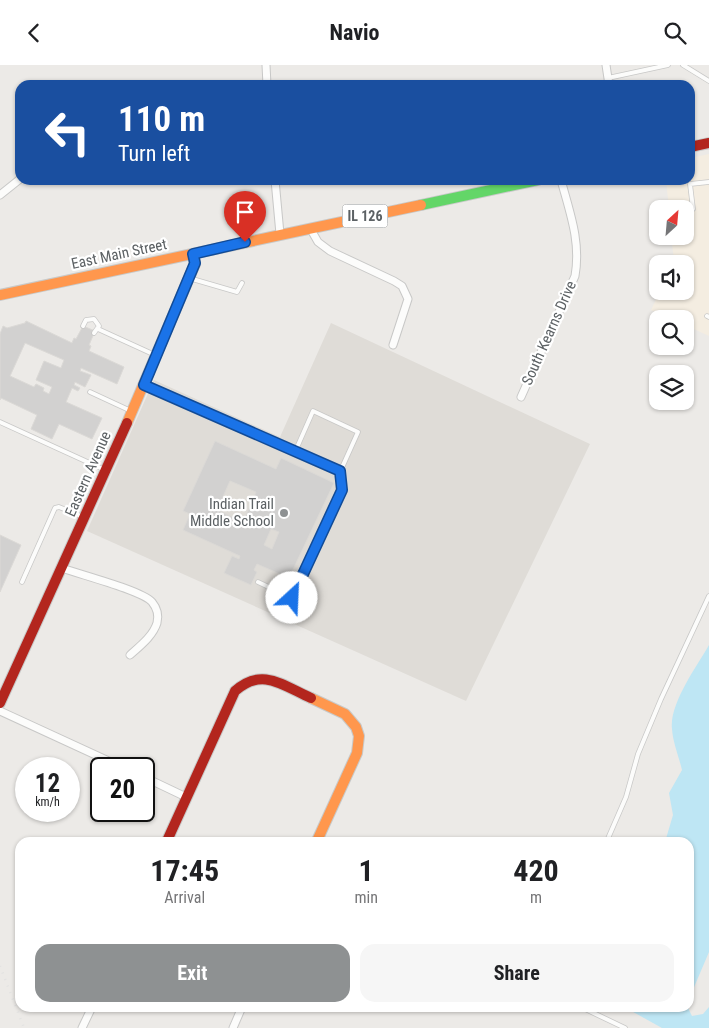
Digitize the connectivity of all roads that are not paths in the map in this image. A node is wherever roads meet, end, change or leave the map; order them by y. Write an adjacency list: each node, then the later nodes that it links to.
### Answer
1 (266, 65): 5 (street)
2 (606, 65): 6 (street)
3 (668, 65): 7 (lane)
4 (683, 65): 8 (lane)
5 (267, 80)
6 (609, 80)
7 (613, 80)
8 (709, 81)
9 (709, 143): 10 (street)
10 (695, 146)
11 (709, 182): 13 (lane)
12 (15, 183): 18 (street)
13 (695, 183)
14 (275, 185): 21 (street)
15 (514, 185): 20 (street, East Main Street / IL 126)
16 (562, 185): 31 (street, South Kearns Drive)
17 (690, 185): 19 (lane)
18 (0, 195)
19 (692, 200)
20 (310, 228): 21 (street, East Main Street / IL 126); 27 (street)
21 (280, 234): 22 (street, East Main Street / IL 126)
22 (193, 254): 23 (street, Eastern Avenue); 25 (street, East Main Street / IL 126)
23 (189, 278): 24 (lane); 28 (street, Eastern Avenue)
24 (242, 283)
25 (0, 295)
26 (83, 326): 28 (lane)
27 (392, 345)
28 (157, 356): 29 (street, Eastern Avenue)
29 (144, 385): 32 (street, Eastern Avenue); 34 (lane)
30 (90, 392): 32 (lane)
31 (521, 397)
32 (132, 412): 35 (street, Eastern Avenue)
33 (0, 422): 35 (lane)
34 (295, 451): 36 (lane); 36 (lane)
35 (106, 471): 37 (street, Eastern Avenue)
36 (340, 471): 40 (lane)
37 (85, 518): 38 (street, Eastern Avenue); 39 (lane)
38 (62, 568): 42 (street); 43 (street, Eastern Avenue)
39 (22, 581)
40 (258, 582)
41 (709, 596): 50 (lane)
42 (130, 655)
43 (0, 703)
44 (0, 711): 45 (street)
45 (100, 757)
46 (155, 782): 47 (street)
47 (186, 797): 48 (street); 49 (street)
48 (169, 837)
49 (319, 837)
50 (609, 837)
51 (90, 1012): 54 (street)
52 (240, 1012): 55 (street)
53 (591, 1012): 56 (lane)
54 (82, 1028)
55 (233, 1028)
56 (625, 1028)

